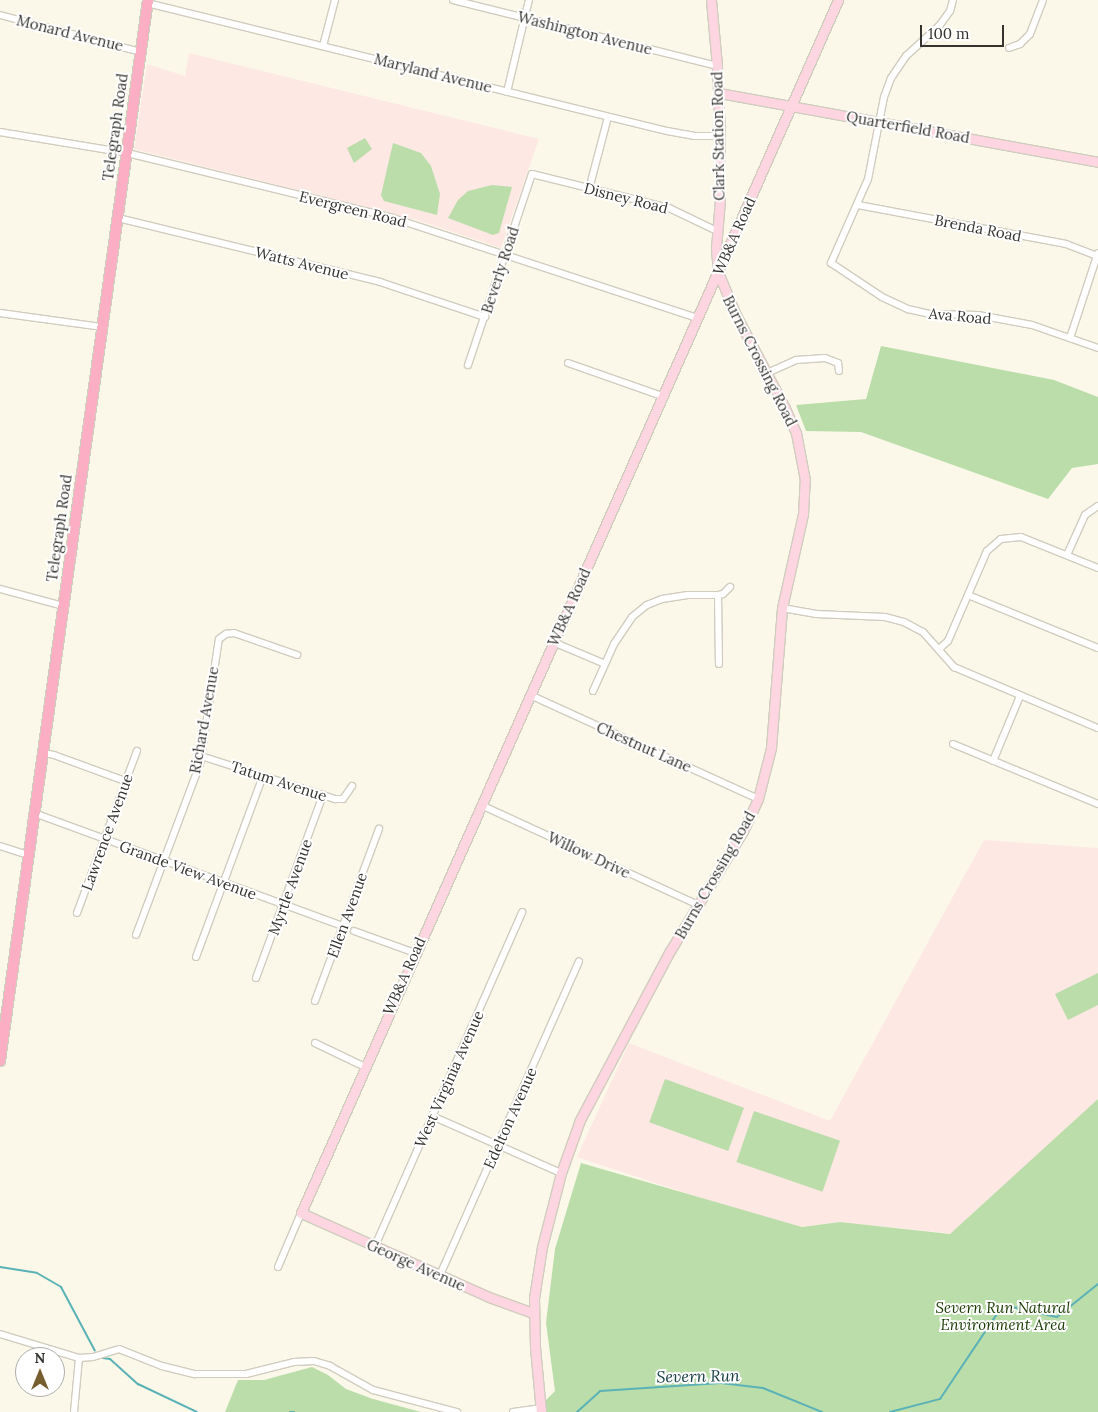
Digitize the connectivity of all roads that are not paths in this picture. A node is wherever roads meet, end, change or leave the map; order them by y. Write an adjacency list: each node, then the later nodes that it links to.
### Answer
1 (335, 0): 11 (street)
2 (452, 0): 10 (street, Washington Avenue)
3 (529, 0): 10 (street)
4 (711, 0): 14 (street, Clark Station Road)
5 (838, 0): 17 (street, WB&A Road)
6 (954, 0): 19 (street)
7 (1043, 0): 12 (street)
8 (148, 2): 11 (street, Maryland Avenue); 13 (main road, Telegraph Road)
9 (0, 15): 13 (street, Monard Avenue)
10 (524, 18): 14 (street, Washington Avenue); 15 (street)
11 (323, 46): 15 (street, Maryland Avenue)
12 (1009, 48)
13 (141, 52): 22 (main road, Telegraph Road)
14 (717, 66): 16 (street, Clark Station Road)
15 (507, 92): 18 (street, Maryland Avenue)
16 (719, 93): 17 (street, Quarterfield Road); 21 (street, Clark Station Road)
17 (791, 106): 19 (street, Quarterfield Road); 31 (street, WB&A Road)
18 (608, 117): 21 (street, Maryland Avenue); 25 (street)
19 (879, 122): 23 (street, Quarterfield Road); 26 (street)
20 (0, 132): 22 (street, Evergreen Road)
21 (720, 136): 28 (street, Clark Station Road)
22 (127, 153): 27 (main road, Telegraph Road); 29 (street, Evergreen Road)
23 (1098, 162)
24 (532, 174): 25 (street, Disney Road); 29 (street, Beverly Road)
25 (589, 190): 28 (street, Disney Road)
26 (858, 205): 30 (street, Brenda Road); 36 (street, Ava Road)
27 (118, 218): 33 (street, Watts Avenue); 35 (main road, Telegraph Road)
28 (717, 231): 31 (street, Clark Station Road)
29 (505, 254): 33 (street, Beverly Road); 34 (street, Evergreen Road)
30 (1098, 255): 36 (street)
31 (718, 272): 34 (street, WB&A Road); 41 (street, Burns Crossing Road)
32 (0, 313): 35 (street)
33 (485, 317): 39 (street, Beverly Road)
34 (697, 318): 42 (street, WB&A Road)
35 (102, 327): 50 (main road, Telegraph Road)
36 (1070, 338): 37 (street, Ava Road)
37 (1098, 348)
38 (568, 363): 42 (street)
39 (468, 365)
40 (839, 371): 41 (street)
41 (767, 373): 51 (street, Burns Crossing Road)
42 (662, 396): 52 (street, WB&A Road)
43 (1098, 506): 44 (street)
44 (1067, 555): 45 (street); 48 (street)
45 (1098, 568)
46 (730, 587): 49 (street)
47 (0, 589): 50 (street)
48 (968, 595): 53 (street); 54 (street)
49 (718, 596): 56 (street); 57 (street)
50 (63, 606): 64 (main road, Telegraph Road)
51 (782, 608): 54 (street); 71 (street, Burns Crossing Road)
52 (553, 642): 56 (street); 59 (street, WB&A Road)
53 (1098, 648)
54 (939, 649): 60 (street)
55 (297, 655): 65 (street, Richard Avenue)
56 (605, 664): 58 (street)
57 (719, 664)
58 (593, 691)
59 (530, 695): 71 (street, Chestnut Lane); 73 (street, WB&A Road)
60 (1020, 696): 61 (street); 66 (street)
61 (1098, 728)
62 (953, 744): 66 (street)
63 (137, 751): 68 (street, Lawrence Avenue)
64 (43, 753): 68 (street); 74 (main road, Telegraph Road)
65 (201, 756): 67 (street, Tatum Avenue); 79 (street, Richard Avenue)
66 (993, 761): 72 (street)
67 (263, 776): 70 (street, Tatum Avenue); 80 (street)
68 (125, 781): 76 (street, Lawrence Avenue)
69 (352, 786): 70 (street, Tatum Avenue)
70 (324, 795): 81 (street, Myrtle Avenue)
71 (758, 799): 82 (street, Burns Crossing Road)
72 (1098, 804)
73 (480, 805): 82 (street, Willow Drive); 88 (street, WB&A Road)
74 (34, 813): 76 (street, Grande View Avenue); 78 (main road, Telegraph Road)
75 (379, 829): 85 (street, Ellen Avenue)
76 (105, 838): 79 (street, Grande View Avenue); 84 (street, Lawrence Avenue)
77 (0, 846): 78 (street)
78 (28, 855): 94 (main road, Telegraph Road)
79 (164, 860): 80 (street, Grande View Avenue); 87 (street, Richard Avenue)
80 (224, 882): 81 (street, Grande View Avenue); 89 (street)
81 (283, 905): 85 (street, Grande View Avenue); 91 (street, Myrtle Avenue)
82 (698, 905): 98 (street, Burns Crossing Road)
83 (522, 912): 96 (street, West Virginia Avenue)
84 (77, 913)
85 (343, 926): 92 (street, Ellen Avenue)
86 (354, 931): 88 (street)
87 (136, 935)
88 (415, 953): 95 (street, WB&A Road)
89 (196, 957)
90 (579, 961): 97 (street, Edelton Avenue)
91 (256, 978)
92 (315, 1001)
93 (315, 1042): 95 (street)
94 (0, 1061)
95 (364, 1067): 99 (street, WB&A Road)
96 (432, 1116): 97 (street); 100 (street, West Virginia Avenue)
97 (498, 1145): 98 (street); 102 (street, Edelton Avenue)
98 (561, 1173): 103 (street, Burns Crossing Road)
99 (300, 1213): 100 (street, George Avenue); 101 (street)
100 (375, 1246): 102 (street, George Avenue)
101 (278, 1267)
102 (440, 1275): 103 (street, George Avenue)
103 (533, 1313): 106 (street, Burns Crossing Road)
104 (0, 1334): 105 (street)
105 (79, 1358): 107 (street); 108 (street)
106 (540, 1410): 109 (street)
107 (74, 1412)
108 (457, 1412)
109 (513, 1412)

